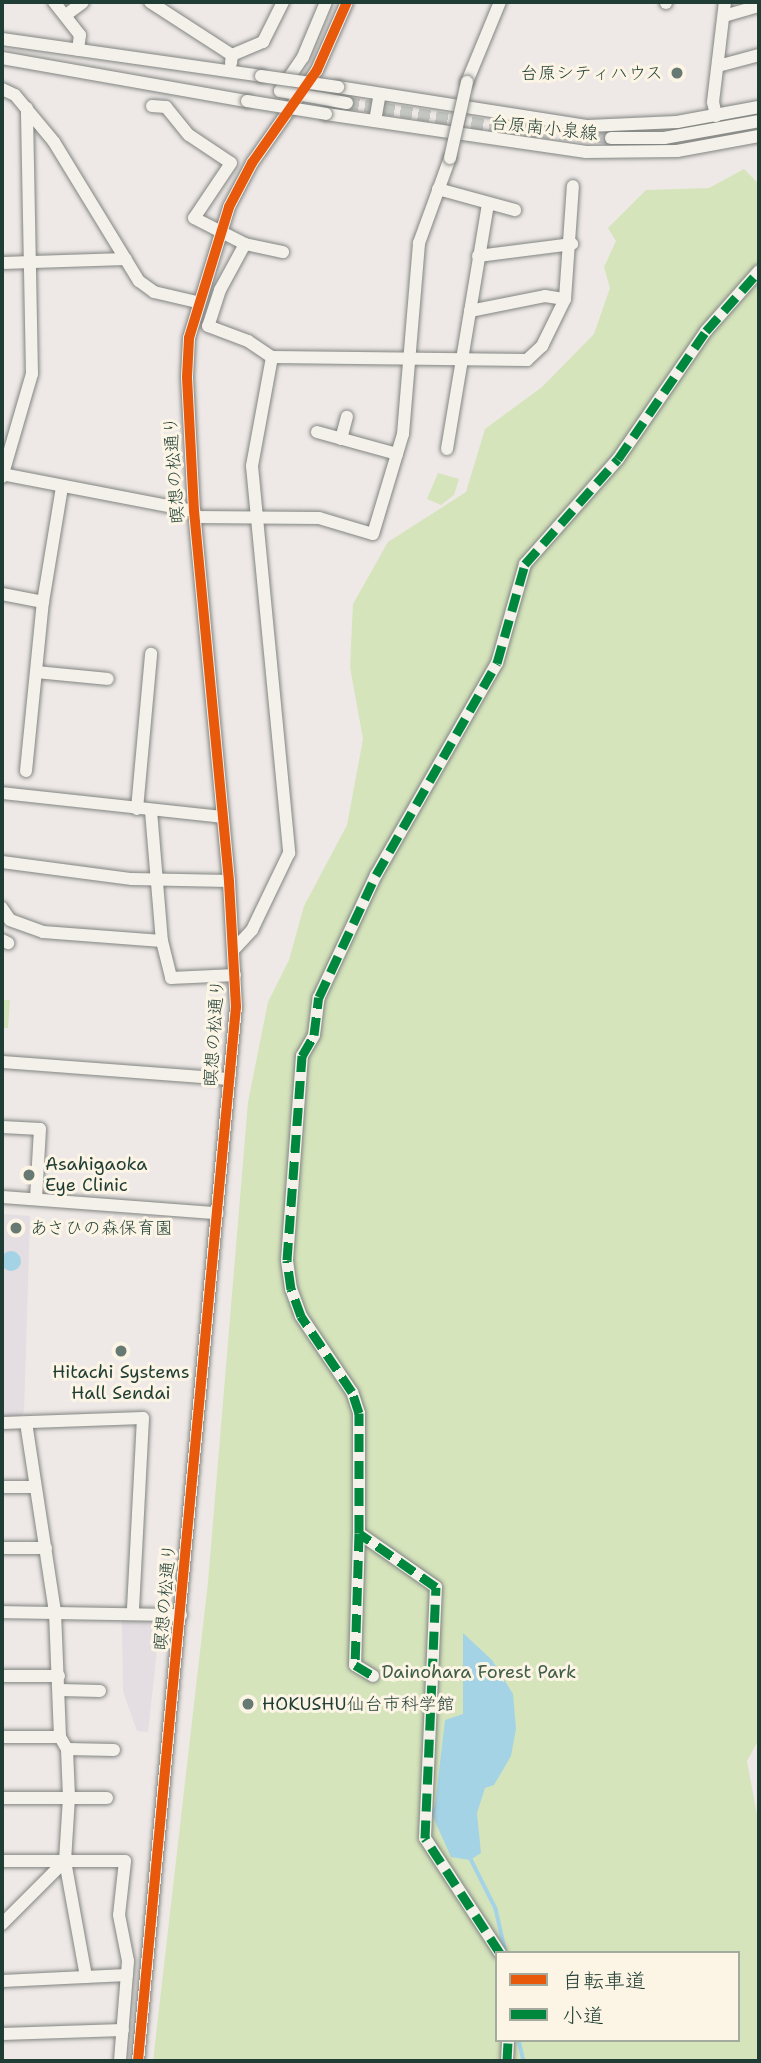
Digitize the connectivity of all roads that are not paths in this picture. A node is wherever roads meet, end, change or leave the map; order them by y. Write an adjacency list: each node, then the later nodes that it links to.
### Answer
1 (54, 2): 10 (street)
2 (83, 2): 10 (street)
3 (150, 2): 14 (street)
4 (283, 2): 14 (street)
5 (326, 2): 21 (street)
6 (347, 2): 21 (street, 瞑想の松通り)
7 (500, 2): 34 (street, bridge)
8 (725, 2): 11 (street)
9 (759, 6): 11 (street)
10 (66, 15): 13 (street)
11 (724, 16): 17 (street)
12 (2, 39): 13 (street)
13 (78, 50): 18 (street)
14 (232, 55): 18 (street)
15 (759, 55): 17 (street)
16 (2, 58): 27 (street, 台原南小泉線, bridge)
17 (718, 66): 26 (street)
18 (231, 71): 20 (street, bridge)
19 (2, 89): 25 (street)
20 (380, 94): 27 (street); 29 (street)
21 (301, 95): 22 (street); 37 (street, 瞑想の松通り)
22 (347, 103)
23 (152, 106): 37 (street)
24 (759, 107): 26 (street)
25 (27, 108): 42 (street); 43 (street)
26 (716, 116): 29 (street)
27 (375, 121): 32 (street, 台原南小泉線)
28 (759, 121): 31 (street)
29 (589, 126): 32 (street)
30 (759, 136): 32 (street, 台原南小泉線)
31 (611, 138)
32 (586, 152)
33 (573, 186): 39 (street)
34 (438, 189): 35 (street); 50 (street)
35 (488, 204): 36 (street); 41 (street)
36 (514, 210)
37 (218, 232): 38 (street); 47 (street, 瞑想の松通り)
38 (244, 244): 40 (street); 49 (street)
39 (572, 244): 41 (street); 46 (street)
40 (283, 252)
41 (478, 256): 48 (street)
42 (126, 259): 43 (street); 47 (street)
43 (29, 262): 44 (street); 57 (street)
44 (2, 263)
45 (759, 271): 88 (street)
46 (565, 299): 48 (street); 51 (street)
47 (197, 302): 59 (street, 瞑想の松通り)
48 (470, 311): 51 (street)
49 (272, 357): 50 (street); 60 (street)
50 (410, 357): 51 (street); 56 (street)
51 (462, 362): 55 (street)
52 (348, 417): 54 (street)
53 (317, 432): 54 (street)
54 (341, 439): 56 (street)
55 (447, 449)
56 (397, 454): 60 (street)
57 (2, 476): 58 (street)
58 (62, 487): 59 (street); 62 (street)
59 (194, 514): 60 (street); 70 (street, 瞑想の松通り)
60 (256, 515): 76 (street)
61 (2, 594): 62 (street)
62 (43, 602): 64 (street)
63 (151, 654): 68 (street)
64 (37, 672): 65 (street); 66 (street)
65 (108, 679)
66 (26, 771)
67 (2, 793): 68 (street)
68 (137, 809): 69 (street)
69 (151, 811): 70 (street); 72 (street)
70 (223, 817): 73 (street, 瞑想の松通り)
71 (2, 862): 72 (street)
72 (157, 879): 73 (street); 75 (street)
73 (229, 881): 76 (street, 瞑想の松通り)
74 (2, 908): 75 (street)
75 (162, 941): 77 (street)
76 (234, 949): 77 (street, 瞑想の松通り)
77 (235, 975): 79 (street, 瞑想の松通り)
78 (2, 1062): 79 (street)
79 (229, 1079): 83 (street, 瞑想の松通り)
80 (2, 1127): 82 (street)
81 (2, 1196): 82 (street)
82 (36, 1199): 83 (street)
83 (217, 1213): 94 (street, 瞑想の松通り)
84 (2, 1423): 85 (street)
85 (26, 1423): 87 (street); 93 (street)
86 (2, 1487): 87 (street)
87 (35, 1487): 90 (street)
88 (359, 1533): 97 (street); 110 (street)
89 (2, 1548): 90 (street)
90 (46, 1548): 92 (street)
91 (2, 1612): 92 (street)
92 (55, 1612): 93 (street); 96 (street)
93 (133, 1612): 94 (street)
94 (181, 1615): 118 (street, 瞑想の松通り)
95 (2, 1676): 96 (street)
96 (59, 1676): 98 (street)
97 (373, 1676)
98 (60, 1690): 99 (street); 101 (street)
99 (100, 1691)
100 (2, 1737): 101 (street)
101 (60, 1737): 102 (street)
102 (67, 1749): 103 (street); 104 (street)
103 (114, 1749)
104 (69, 1797): 105 (street); 106 (street); 108 (street)
105 (2, 1798)
106 (107, 1798)
107 (2, 1861): 108 (street)
108 (65, 1861): 109 (street); 111 (street); 112 (street)
109 (2, 1924)
110 (499, 1951)
111 (127, 1975): 112 (street); 114 (street)
112 (86, 1977): 113 (street)
113 (2, 1981)
114 (122, 2030): 115 (street); 117 (street)
115 (2, 2034)
116 (508, 2042): 119 (street)
117 (120, 2061)
118 (138, 2061)
119 (507, 2061)

